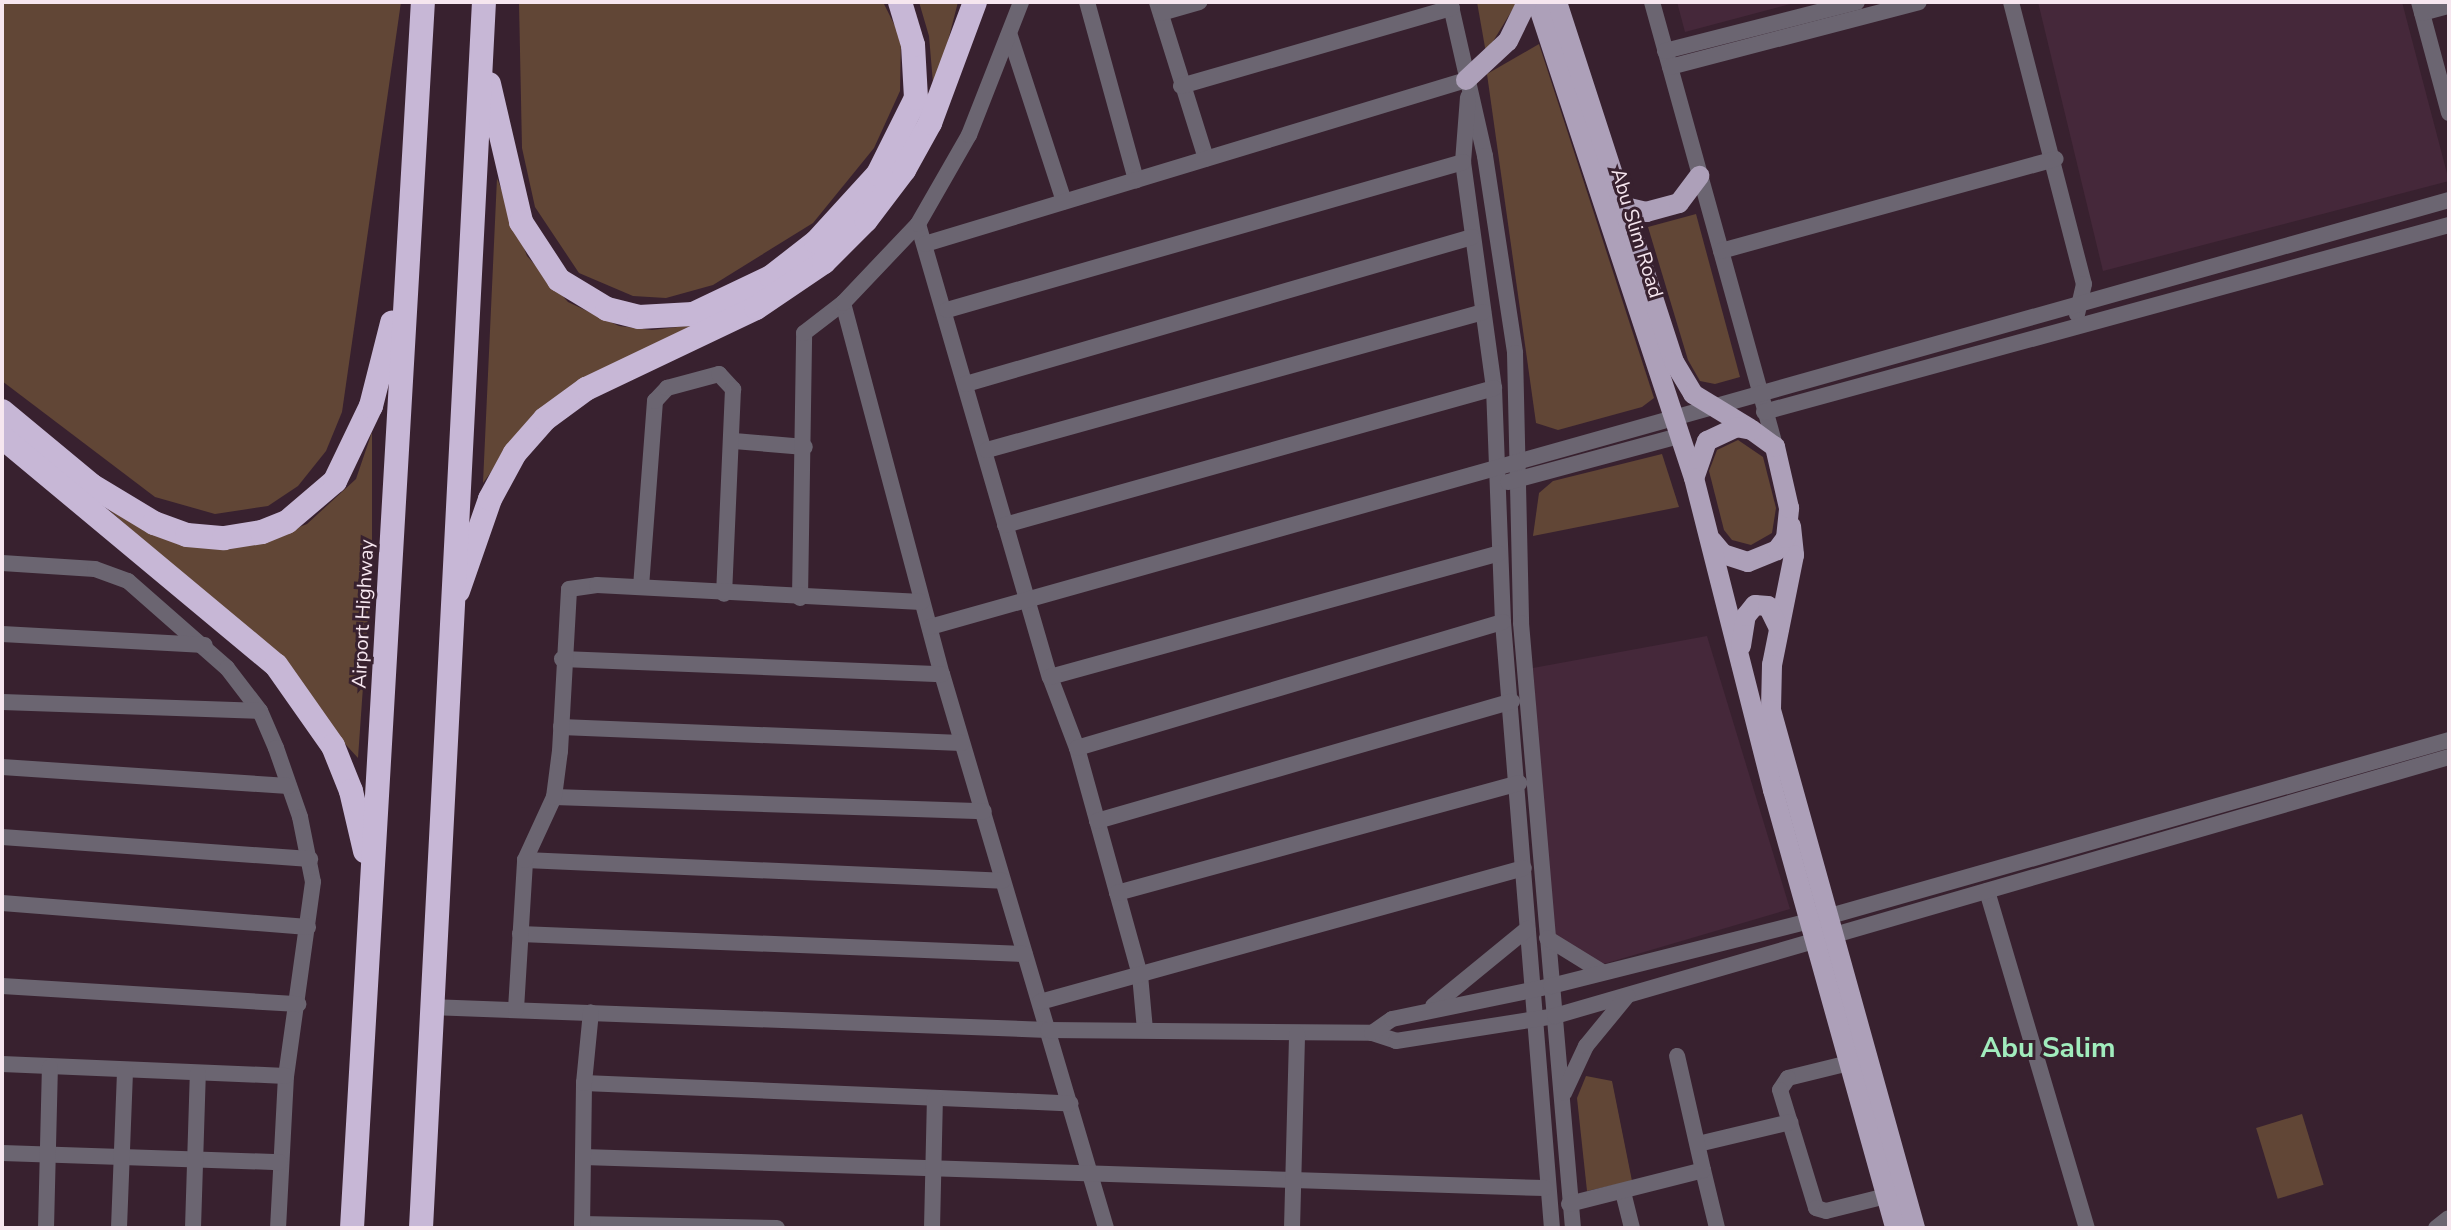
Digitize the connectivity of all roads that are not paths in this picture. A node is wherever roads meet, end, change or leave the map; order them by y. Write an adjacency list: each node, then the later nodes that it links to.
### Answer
1 (423, 2): 40 (highway, Airport Highway)
2 (484, 2): 20 (highway)
3 (900, 2): 20 (highway)
4 (975, 2): 76 (highway)
5 (1021, 2): 19 (street)
6 (1087, 2): 29 (street)
7 (1199, 2): 17 (street)
8 (1527, 2): 23 (main road)
9 (1537, 2): 52 (main road, Abu Slim Road)
10 (1557, 2): 32 (main road, Abu Slim Road)
11 (1652, 2): 21 (street)
12 (1857, 2): 21 (street)
13 (1919, 2): 21 (street)
14 (2011, 2): 26 (street)
15 (1451, 5): 22 (street); 23 (street)
16 (2449, 6): 18 (street)
17 (1159, 8): 22 (street)
18 (2421, 8): 24 (street)
19 (1010, 36): 31 (street); 33 (street)
20 (482, 47): 76 (highway)
21 (1668, 59): 28 (street)
22 (1181, 86): 25 (street)
23 (1467, 89): 25 (street); 27 (street); 60 (street)
24 (2449, 113)
25 (1206, 158): 29 (street)
26 (2056, 159): 38 (street); 42 (street)
27 (1463, 162): 35 (street); 43 (street)
28 (1699, 176): 32 (main road); 38 (street)
29 (1136, 180): 31 (street)
30 (2449, 200): 37 (street)
31 (1064, 201): 36 (street)
32 (1625, 207): 49 (main road, Abu Slim Road)
33 (918, 224): 36 (street); 41 (street)
34 (2449, 225): 39 (street)
35 (1472, 237): 44 (street); 46 (street)
36 (925, 244): 43 (street)
37 (2277, 248): 39 (street); 42 (street)
38 (1721, 251): 48 (street)
39 (2282, 271): 45 (street)
40 (405, 274): 50 (highway); 106 (highway, Airport Highway)
41 (843, 303): 57 (street); 75 (street)
42 (2080, 307): 45 (street); 48 (street)
43 (947, 310): 46 (street)
44 (1483, 312): 47 (street); 59 (street)
45 (2070, 330): 51 (street)
46 (966, 384): 59 (street)
47 (1494, 388): 61 (street); 67 (street)
48 (1758, 392): 49 (street); 51 (street)
49 (1707, 405): 52 (street); 53 (main road, Abu Slim Road)
50 (2, 411)
51 (1764, 412): 58 (street)
52 (1670, 415): 54 (main road, Abu Slim Road); 60 (street)
53 (1752, 430): 58 (main road); 63 (main road)
54 (1678, 436): 63 (main road, Abu Slim Road); 64 (street)
55 (2, 437): 106 (highway)
56 (734, 441): 57 (street); 71 (street); 72 (street)
57 (805, 447): 74 (street)
58 (1775, 447): 66 (main road)
59 (987, 450): 67 (street)
60 (1517, 458): 61 (street); 64 (street)
61 (1495, 465): 62 (street); 65 (street)
62 (1475, 476): 65 (street); 73 (street)
63 (1694, 478): 68 (main road)
64 (1517, 480): 65 (street); 114 (street)
65 (1496, 483): 69 (street)
66 (1790, 523): 68 (main road); 79 (main road)
67 (1005, 525): 73 (street)
68 (1712, 541): 82 (main road)
69 (1498, 554): 77 (street); 85 (street)
70 (2, 563): 81 (street)
71 (641, 587): 72 (street); 83 (street)
72 (724, 594): 74 (street)
73 (1027, 597): 78 (street); 85 (street)
74 (800, 598): 75 (street)
75 (922, 602): 78 (street)
76 (448, 620): 124 (highway)
77 (1503, 622): 86 (street); 92 (street)
78 (930, 627): 84 (street)
79 (1779, 629): 82 (main road); 111 (main road)
80 (2, 634): 81 (street)
81 (205, 645): 88 (street)
82 (1739, 656): 111 (main road)
83 (562, 659): 84 (street); 89 (street)
84 (942, 674): 91 (street)
85 (1050, 677): 92 (street)
86 (1512, 701): 96 (street); 100 (street)
87 (2, 702): 88 (street)
88 (260, 711): 97 (street)
89 (561, 727): 91 (street); 98 (street)
90 (2449, 740): 95 (street)
91 (962, 743): 99 (street)
92 (1077, 748): 100 (street)
93 (2449, 757): 95 (street)
94 (2, 767): 97 (street)
95 (2386, 767): 107 (street); 111 (street)
96 (1519, 783): 104 (street); 108 (street)
97 (288, 786): 102 (street)
98 (554, 797): 99 (street); 103 (street)
99 (984, 811): 105 (street)
100 (1097, 821): 108 (street)
101 (2, 837): 102 (street)
102 (310, 859): 110 (street)
103 (525, 860): 105 (street); 113 (street)
104 (1524, 868): 112 (street); 117 (street)
105 (1003, 881): 115 (street)
106 (372, 891): 167 (highway, Airport Highway)
107 (1987, 891): 111 (street); 179 (street)
108 (1117, 893): 117 (street)
109 (2, 903): 110 (street)
110 (308, 927): 123 (street)
111 (1822, 928): 116 (street); 121 (street); 135 (main road); 178 (main road)
112 (1527, 929): 120 (street); 126 (street)
113 (520, 934): 115 (street); 125 (street)
114 (1547, 938): 116 (street); 119 (street)
115 (1025, 954): 122 (street)
116 (1602, 972): 119 (street)
117 (1140, 975): 122 (street); 131 (street)
118 (2, 986): 123 (street)
119 (1551, 986): 120 (street); 128 (street)
120 (1534, 989): 126 (street); 129 (street)
121 (1631, 993): 128 (street); 143 (street)
122 (1040, 1002): 130 (street)
123 (298, 1004): 140 (street)
124 (430, 1007): 125 (street); 168 (highway)
125 (516, 1009): 127 (street)
126 (1426, 1011): 132 (street)
127 (591, 1012): 130 (street); 141 (street)
128 (1555, 1016): 129 (street); 143 (street)
129 (1536, 1020): 132 (street); 157 (street)
130 (1048, 1030): 131 (street); 144 (street)
131 (1145, 1030): 133 (street)
132 (1372, 1033): 133 (street)
133 (1297, 1034): 156 (street)
134 (1677, 1056): 146 (street)
135 (1849, 1063): 145 (street); 159 (main road)
136 (2, 1064): 137 (street)
137 (50, 1067): 138 (street); 148 (street)
138 (125, 1070): 139 (street); 149 (street)
139 (198, 1073): 140 (street); 151 (street)
140 (286, 1076): 152 (street)
141 (584, 1083): 142 (street); 150 (street)
142 (935, 1098): 144 (street); 153 (street)
143 (1562, 1098): 160 (street)
144 (1071, 1103): 155 (street)
145 (1790, 1122): 146 (street); 159 (street)
146 (1698, 1144): 154 (street)
147 (2, 1153): 148 (street)
148 (48, 1154): 149 (street); 163 (street)
149 (122, 1157): 151 (street); 164 (street)
150 (583, 1157): 153 (street); 162 (street)
151 (195, 1159): 152 (street); 165 (street)
152 (280, 1162): 166 (street)
153 (931, 1166): 155 (street); 170 (street)
154 (1703, 1170): 158 (street); 176 (street)
155 (1089, 1174): 156 (street); 171 (street)
156 (1291, 1181): 157 (street); 172 (street)
157 (1545, 1188): 173 (street)
158 (1623, 1192): 160 (street); 175 (street)
159 (1886, 1196): 177 (main road)
160 (1569, 1204): 174 (street)
161 (2449, 1218): 180 (street)
162 (582, 1226): 169 (street)
163 (46, 1228)
164 (119, 1228)
165 (193, 1228)
166 (278, 1228)
167 (352, 1228)
168 (421, 1228)
169 (777, 1228)
170 (932, 1228)
171 (1106, 1228)
172 (1292, 1228)
173 (1552, 1228)
174 (1573, 1228)
175 (1632, 1228)
176 (1717, 1228)
177 (1895, 1228)
178 (1915, 1228)
179 (2087, 1228)
180 (2436, 1228)

